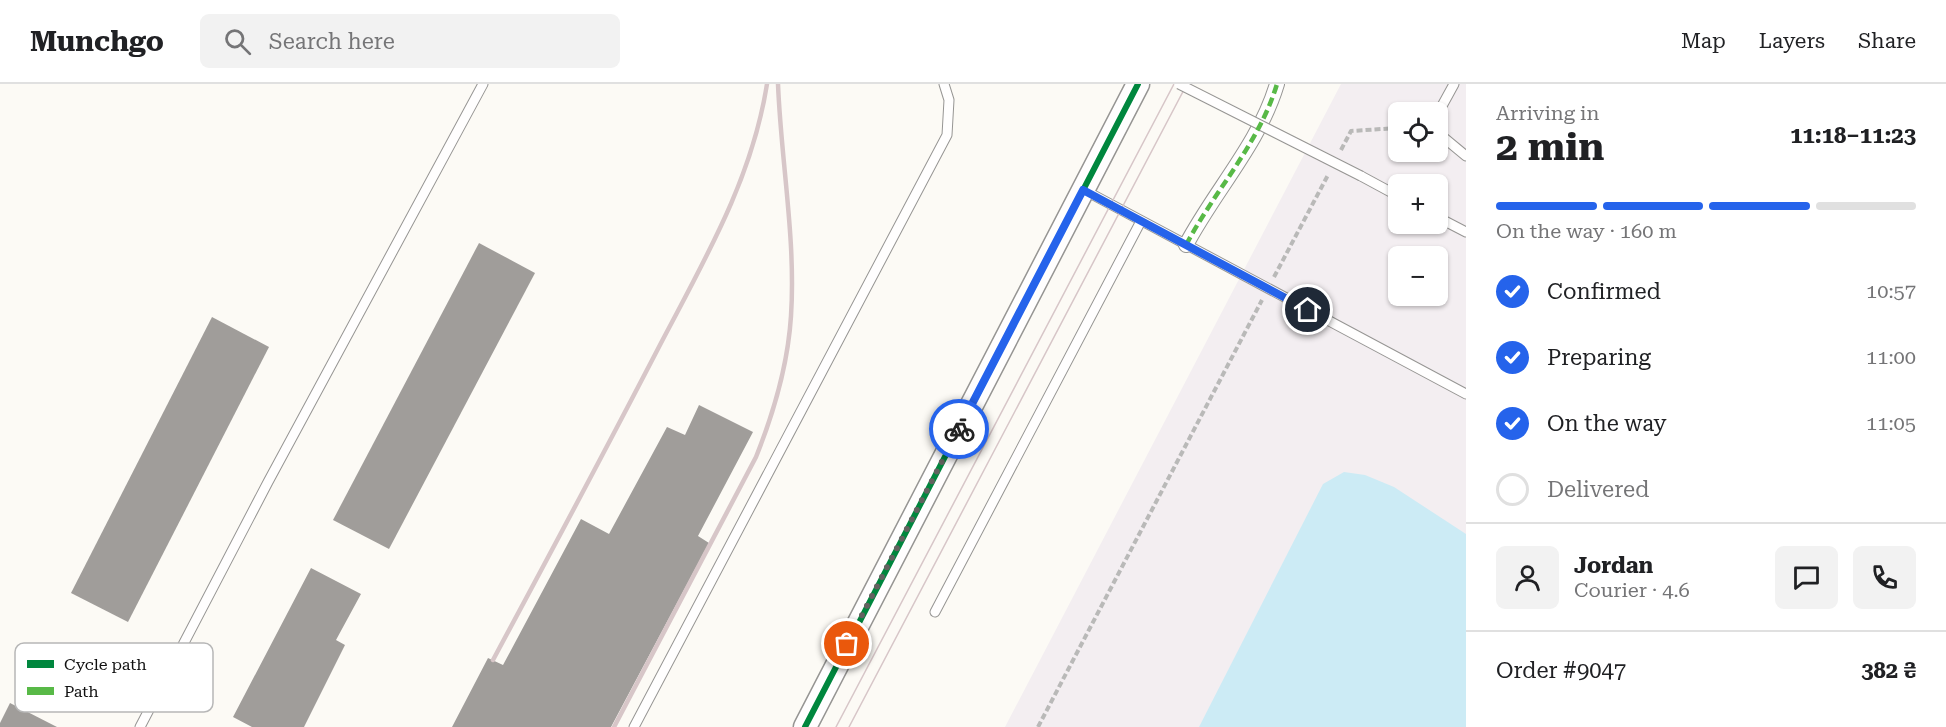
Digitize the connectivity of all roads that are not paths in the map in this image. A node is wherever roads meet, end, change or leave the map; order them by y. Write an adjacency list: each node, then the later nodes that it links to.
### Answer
1 (483, 84): 18 (lane)
2 (944, 84): 21 (lane)
3 (1138, 84): 10 (street)
4 (1179, 84): 11 (lane, bridge)
5 (1277, 84): 15 (street)
6 (1454, 84): 7 (lane)
7 (1444, 102)
8 (1448, 141): 9 (lane)
9 (1466, 156)
10 (1083, 190): 12 (lane); 22 (street)
11 (1388, 191)
12 (1141, 221): 15 (lane); 17 (lane)
13 (1448, 223): 14 (lane)
14 (1466, 232)
15 (1186, 245): 16 (lane)
16 (1466, 394)
17 (934, 612)
18 (185, 643)
19 (149, 712): 20 (lane)
20 (141, 727)
21 (634, 727)
22 (805, 727)

